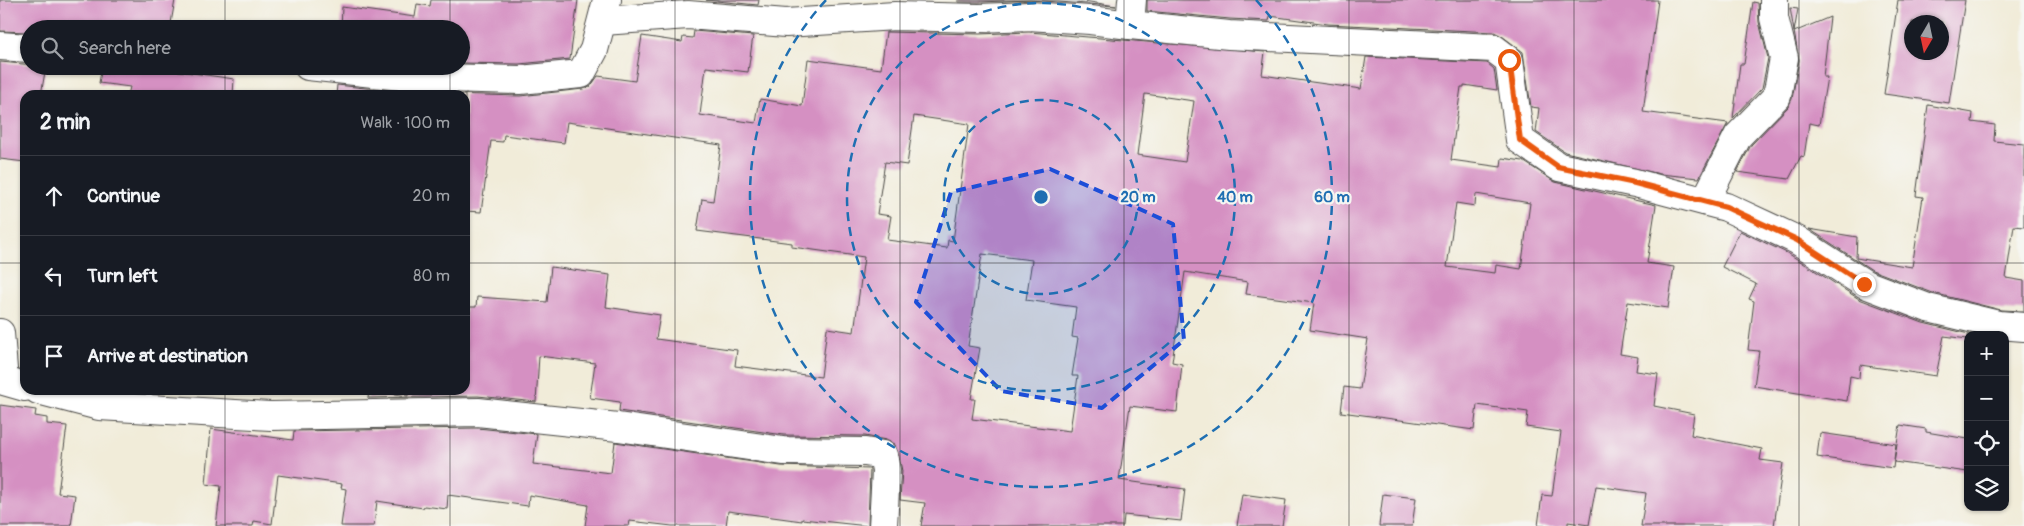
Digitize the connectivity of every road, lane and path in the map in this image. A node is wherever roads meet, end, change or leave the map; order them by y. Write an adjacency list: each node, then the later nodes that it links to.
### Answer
1 (1774, 0): 7 (street)
2 (605, 10): 3 (street); 6 (street)
3 (1131, 13): 7 (street)
4 (0, 46): 5 (street)
5 (20, 47)
6 (392, 75)
7 (1705, 201): 8 (street)
8 (2024, 327)
9 (0, 333): 10 (street)
10 (10, 383)
11 (57, 395): 12 (street)
12 (883, 526)

